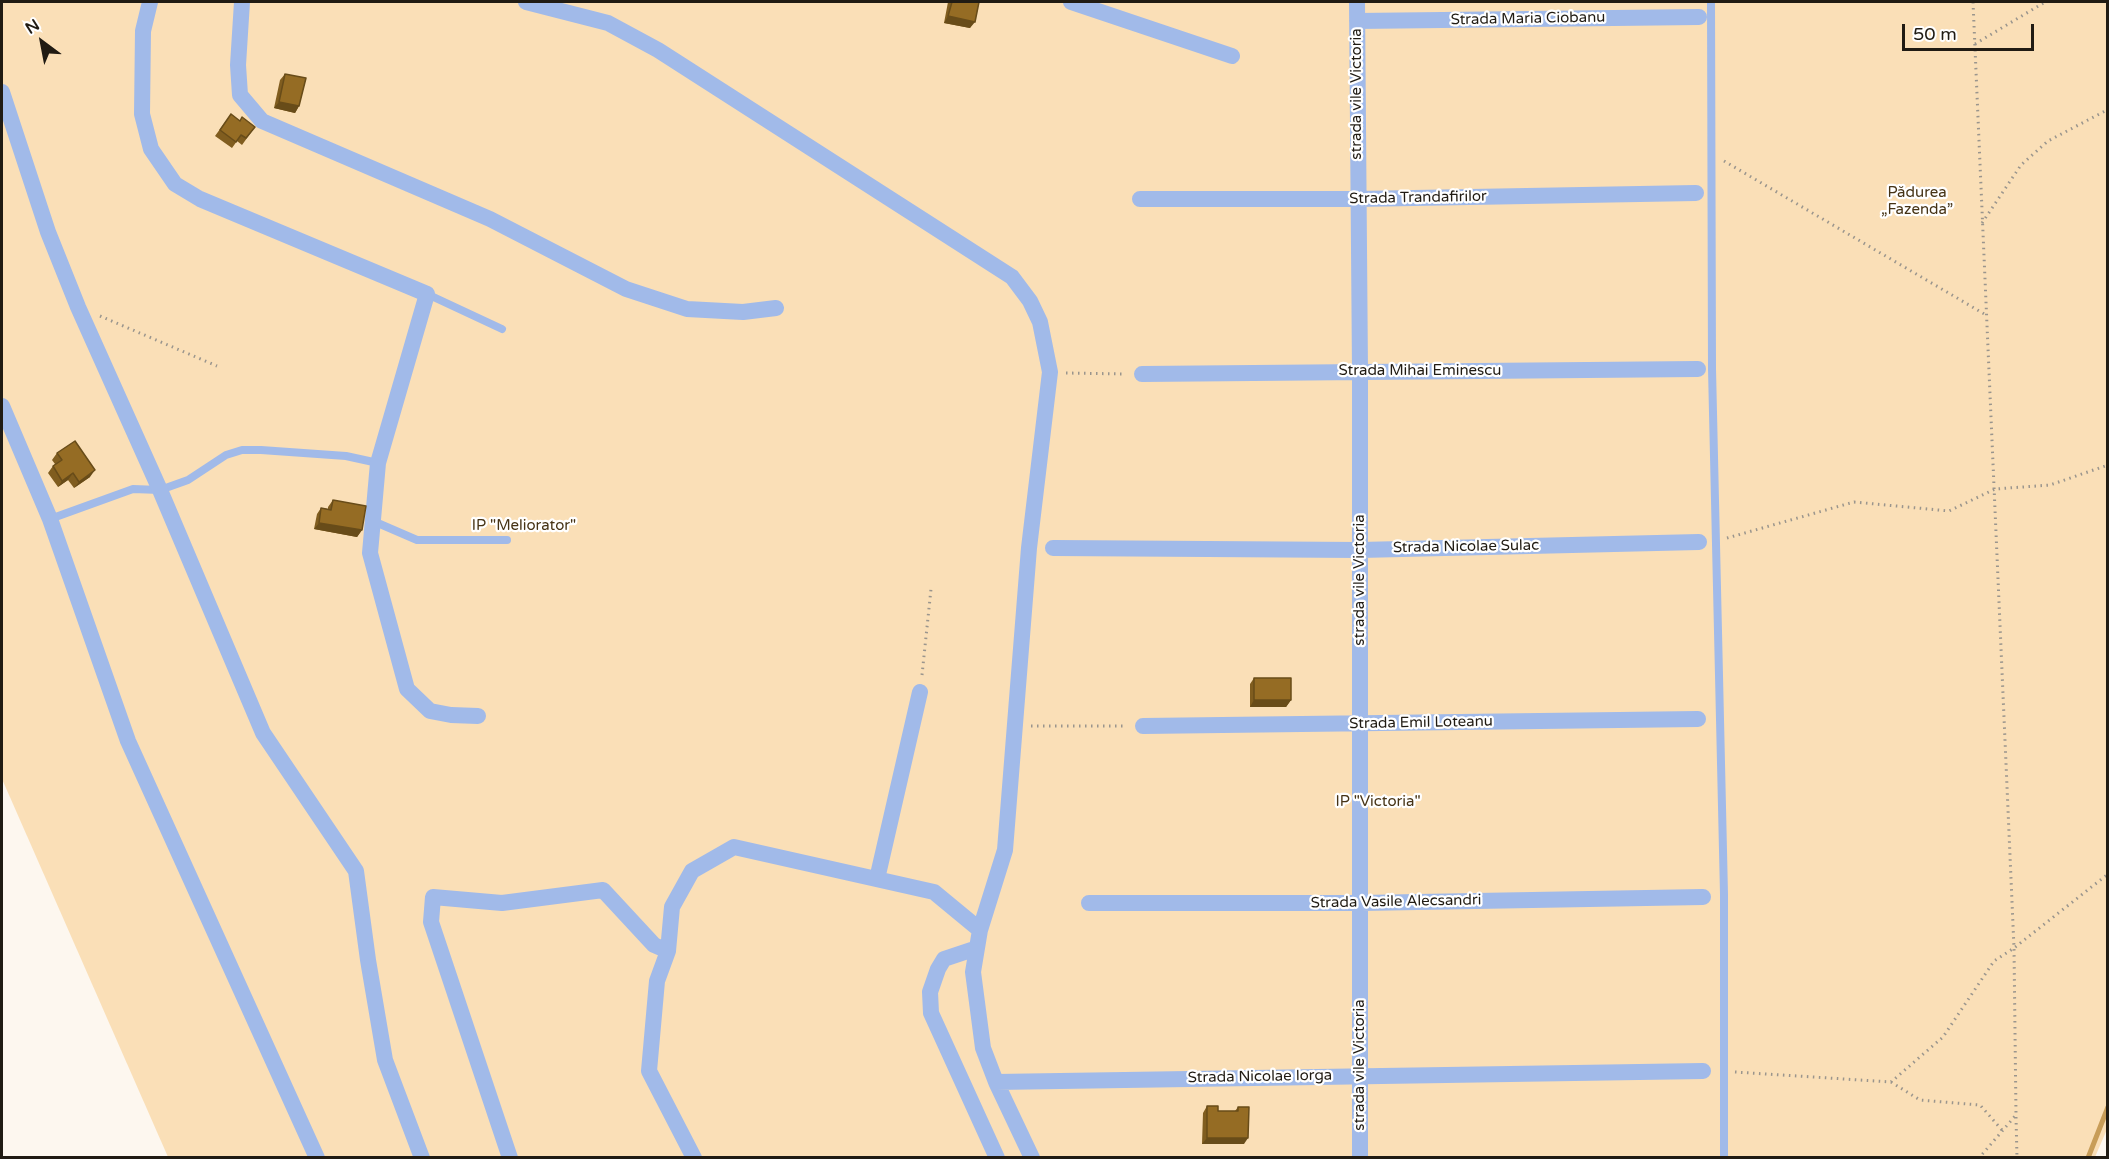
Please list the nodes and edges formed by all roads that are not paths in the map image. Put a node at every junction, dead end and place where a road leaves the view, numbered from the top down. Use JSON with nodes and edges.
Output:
{"nodes":[{"id":1,"x":150,"y":2,"type":"edge"},
{"id":2,"x":242,"y":2,"type":"edge"},
{"id":3,"x":526,"y":2,"type":"edge"},
{"id":4,"x":1071,"y":2,"type":"edge"},
{"id":5,"x":1357,"y":2,"type":"edge"},
{"id":6,"x":1711,"y":2,"type":"edge"},
{"id":7,"x":1699,"y":17,"type":"dead end"},
{"id":8,"x":1357,"y":21,"type":"junction"},
{"id":9,"x":1232,"y":56,"type":"dead end"},
{"id":10,"x":2,"y":92,"type":"edge"},
{"id":11,"x":1696,"y":194,"type":"dead end"},
{"id":12,"x":1140,"y":199,"type":"dead end"},
{"id":13,"x":1357,"y":199,"type":"junction"},
{"id":14,"x":427,"y":294,"type":"junction"},
{"id":15,"x":776,"y":308,"type":"dead end"},
{"id":16,"x":502,"y":329,"type":"dead end"},
{"id":17,"x":1698,"y":369,"type":"dead end"},
{"id":18,"x":1360,"y":371,"type":"junction"},
{"id":19,"x":1142,"y":374,"type":"road end"},
{"id":20,"x":2,"y":406,"type":"edge"},
{"id":21,"x":378,"y":463,"type":"junction"},
{"id":22,"x":159,"y":490,"type":"junction"},
{"id":23,"x":50,"y":519,"type":"junction"},
{"id":24,"x":373,"y":521,"type":"junction"},
{"id":25,"x":507,"y":540,"type":"dead end"},
{"id":26,"x":1699,"y":542,"type":"dead end"},
{"id":27,"x":1053,"y":548,"type":"dead end"},
{"id":28,"x":1360,"y":550,"type":"junction"},
{"id":29,"x":920,"y":692,"type":"road end"},
{"id":30,"x":478,"y":716,"type":"dead end"},
{"id":31,"x":1698,"y":719,"type":"dead end"},
{"id":32,"x":1359,"y":724,"type":"junction"},
{"id":33,"x":1143,"y":726,"type":"road end"},
{"id":34,"x":877,"y":879,"type":"junction"},
{"id":35,"x":1703,"y":897,"type":"dead end"},
{"id":36,"x":1089,"y":903,"type":"dead end"},
{"id":37,"x":1361,"y":903,"type":"junction"},
{"id":38,"x":980,"y":930,"type":"junction"},
{"id":39,"x":977,"y":948,"type":"junction"},
{"id":40,"x":668,"y":951,"type":"junction"},
{"id":41,"x":1703,"y":1071,"type":"dead end"},
{"id":42,"x":1359,"y":1076,"type":"junction"},
{"id":43,"x":996,"y":1082,"type":"junction"},
{"id":44,"x":316,"y":1158,"type":"edge"},
{"id":45,"x":422,"y":1158,"type":"edge"},
{"id":46,"x":510,"y":1158,"type":"edge"},
{"id":47,"x":694,"y":1158,"type":"edge"},
{"id":48,"x":998,"y":1158,"type":"edge"},
{"id":49,"x":1032,"y":1158,"type":"edge"},
{"id":50,"x":1360,"y":1158,"type":"edge"},
{"id":51,"x":1724,"y":1158,"type":"edge"}],
"edges":[{"from":1,"to":14,"type":"street"},
{"from":2,"to":15,"type":"street"},
{"from":3,"to":38,"type":"street"},
{"from":4,"to":9,"type":"street"},
{"from":5,"to":8,"type":"street","name":"strada vile Victoria"},
{"from":6,"to":51,"type":"lane"},
{"from":7,"to":8,"type":"street","name":"Strada Maria Ciobanu"},
{"from":8,"to":13,"type":"street","name":"strada vile Victoria"},
{"from":10,"to":22,"type":"street"},
{"from":11,"to":13,"type":"street","name":"Strada Trandafirilor"},
{"from":12,"to":13,"type":"street","name":"Strada Trandafirilor"},
{"from":13,"to":18,"type":"street","name":"strada vile Victoria"},
{"from":14,"to":16,"type":"lane"},
{"from":14,"to":21,"type":"street"},
{"from":17,"to":18,"type":"street","name":"Strada Mihai Eminescu"},
{"from":18,"to":19,"type":"street","name":"Strada Mihai Eminescu"},
{"from":18,"to":28,"type":"street","name":"strada vile Victoria"},
{"from":20,"to":23,"type":"street"},
{"from":21,"to":22,"type":"lane"},
{"from":21,"to":24,"type":"street"},
{"from":22,"to":23,"type":"lane"},
{"from":22,"to":45,"type":"street"},
{"from":23,"to":44,"type":"street"},
{"from":24,"to":25,"type":"lane"},
{"from":24,"to":30,"type":"street"},
{"from":26,"to":28,"type":"street","name":"Strada Nicolae Sulac"},
{"from":27,"to":28,"type":"street","name":"Strada Nicolae Sulac"},
{"from":28,"to":32,"type":"street","name":"strada vile Victoria"},
{"from":29,"to":34,"type":"street"},
{"from":31,"to":32,"type":"street","name":"Strada Emil Loteanu"},
{"from":32,"to":33,"type":"street","name":"Strada Emil Loteanu"},
{"from":32,"to":37,"type":"street","name":"strada vile Victoria"},
{"from":34,"to":38,"type":"street"},
{"from":34,"to":40,"type":"street"},
{"from":35,"to":37,"type":"street","name":"Strada Vasile Alecsandri"},
{"from":36,"to":37,"type":"street","name":"Strada Vasile Alecsandri"},
{"from":37,"to":42,"type":"street","name":"strada vile Victoria"},
{"from":38,"to":39,"type":"street"},
{"from":39,"to":43,"type":"street"},
{"from":39,"to":48,"type":"street"},
{"from":40,"to":46,"type":"street"},
{"from":40,"to":47,"type":"street"},
{"from":41,"to":42,"type":"street","name":"Strada Nicolae Iorga"},
{"from":42,"to":43,"type":"street","name":"Strada Nicolae Iorga"},
{"from":42,"to":50,"type":"street","name":"strada vile Victoria"},
{"from":43,"to":49,"type":"street"}]}
